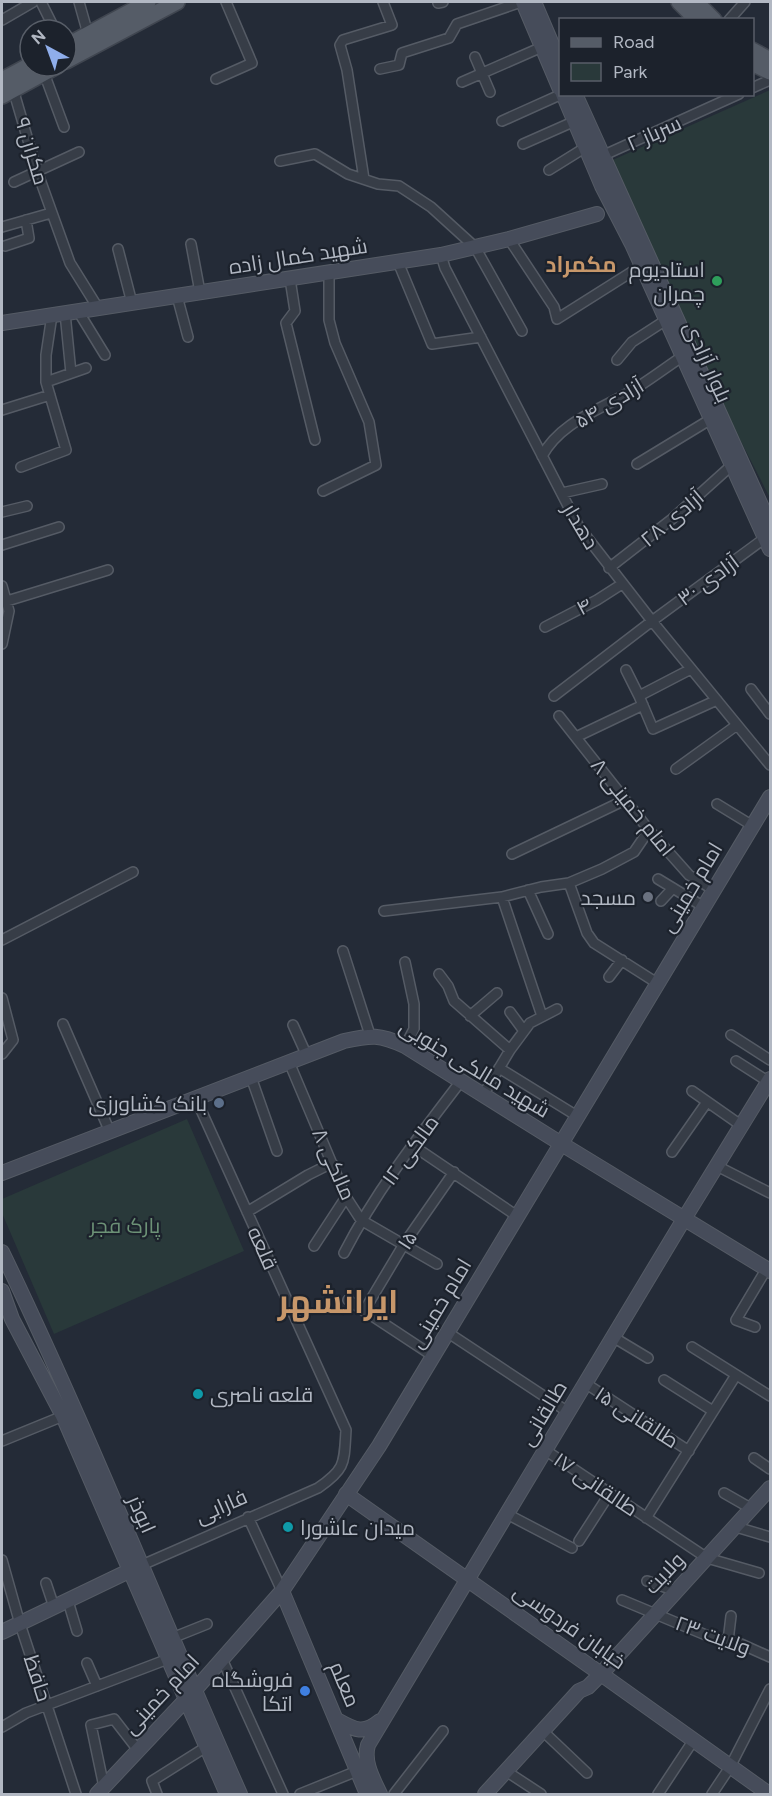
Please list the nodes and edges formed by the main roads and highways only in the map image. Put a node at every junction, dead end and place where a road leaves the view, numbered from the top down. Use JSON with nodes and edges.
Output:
{"nodes":[{"id":1,"x":148,"y":2,"type":"edge"},
{"id":2,"x":177,"y":2,"type":"edge"},
{"id":3,"x":522,"y":2,"type":"edge"},
{"id":4,"x":534,"y":2,"type":"edge"},
{"id":5,"x":679,"y":2,"type":"edge"},
{"id":6,"x":696,"y":2,"type":"edge"},
{"id":7,"x":695,"y":18,"type":"edge"},
{"id":8,"x":712,"y":18,"type":"edge"},
{"id":9,"x":78,"y":39,"type":"edge"},
{"id":10,"x":754,"y":51,"type":"edge"},
{"id":11,"x":78,"y":55,"type":"edge"},
{"id":12,"x":559,"y":58,"type":"edge"},
{"id":13,"x":771,"y":60,"type":"edge"},
{"id":14,"x":754,"y":64,"type":"edge"},
{"id":15,"x":771,"y":72,"type":"edge"},
{"id":16,"x":18,"y":76,"type":"edge"},
{"id":17,"x":30,"y":78,"type":"edge"},
{"id":18,"x":559,"y":85,"type":"edge"},
{"id":19,"x":5,"y":88,"type":"edge"},
{"id":20,"x":563,"y":96,"type":"edge"},
{"id":21,"x":576,"y":96,"type":"edge"},
{"id":22,"x":602,"y":186,"type":"junction"},
{"id":23,"x":597,"y":214,"type":"junction"},
{"id":24,"x":621,"y":224,"type":"junction"},
{"id":25,"x":2,"y":323,"type":"edge"},
{"id":26,"x":769,"y":531,"type":"edge"},
{"id":27,"x":771,"y":797,"type":"edge"},
{"id":28,"x":770,"y":1081,"type":"edge"},
{"id":29,"x":560,"y":1143,"type":"junction"},
{"id":30,"x":2,"y":1173,"type":"edge"},
{"id":31,"x":684,"y":1219,"type":"junction"},
{"id":32,"x":2,"y":1252,"type":"edge"},
{"id":33,"x":769,"y":1269,"type":"edge"},
{"id":34,"x":2,"y":1291,"type":"edge"},
{"id":35,"x":30,"y":1312,"type":"junction"},
{"id":36,"x":12,"y":1318,"type":"junction"},
{"id":37,"x":771,"y":1488,"type":"edge"},
{"id":38,"x":346,"y":1494,"type":"junction"},
{"id":39,"x":136,"y":1567,"type":"junction"},
{"id":40,"x":467,"y":1580,"type":"junction"},
{"id":41,"x":282,"y":1591,"type":"junction"},
{"id":42,"x":2,"y":1632,"type":"edge"},
{"id":43,"x":601,"y":1674,"type":"junction"},
{"id":44,"x":588,"y":1687,"type":"junction"},
{"id":45,"x":190,"y":1695,"type":"junction"},
{"id":46,"x":337,"y":1720,"type":"junction"},
{"id":47,"x":382,"y":1720,"type":"junction"},
{"id":48,"x":364,"y":1771,"type":"junction"},
{"id":49,"x":100,"y":1791,"type":"edge"},
{"id":50,"x":228,"y":1794,"type":"edge"},
{"id":51,"x":367,"y":1794,"type":"edge"},
{"id":52,"x":380,"y":1794,"type":"edge"},
{"id":53,"x":484,"y":1794,"type":"edge"},
{"id":54,"x":494,"y":1794,"type":"edge"},
{"id":55,"x":769,"y":1794,"type":"edge"}],
"edges":[{"from":1,"to":9,"type":"main road"},
{"from":2,"to":11,"type":"main road"},
{"from":3,"to":18,"type":"main road"},
{"from":4,"to":12,"type":"main road"},
{"from":5,"to":7,"type":"main road"},
{"from":6,"to":8,"type":"main road"},
{"from":10,"to":13,"type":"main road"},
{"from":14,"to":15,"type":"main road"},
{"from":16,"to":19,"type":"main road"},
{"from":17,"to":19,"type":"main road"},
{"from":20,"to":22,"type":"main road","name":"بلوار آزادی"},
{"from":21,"to":26,"type":"main road","name":"بلوار آزادی"},
{"from":22,"to":23,"type":"main road"},
{"from":22,"to":24,"type":"main road","name":"بلوار آزادی"},
{"from":23,"to":24,"type":"main road"},
{"from":23,"to":25,"type":"main road","name":"شهید کمال زاده"},
{"from":24,"to":26,"type":"main road","name":"بلوار آزادی"},
{"from":27,"to":29,"type":"main road","name":"امام خمینی"},
{"from":28,"to":31,"type":"main road","name":"طالقانی"},
{"from":29,"to":30,"type":"main road","name":"شهید مالکی جنوبی"},
{"from":29,"to":31,"type":"main road","name":"شهید مالکی جنوبی"},
{"from":29,"to":38,"type":"main road","name":"امام خمینی"},
{"from":31,"to":33,"type":"main road","name":"شهید مالکی جنوبی"},
{"from":31,"to":40,"type":"main road","name":"طالقانی"},
{"from":32,"to":35,"type":"main road","name":"ابوذر"},
{"from":34,"to":36,"type":"main road","name":"ابوذر"},
{"from":35,"to":36,"type":"main road"},
{"from":35,"to":39,"type":"main road","name":"ابوذر"},
{"from":36,"to":39,"type":"main road","name":"ابوذر"},
{"from":37,"to":43,"type":"main road","name":"ولایت"},
{"from":38,"to":40,"type":"main road","name":"خیابان فردوسی"},
{"from":38,"to":41,"type":"main road","name":"امام خمینی"},
{"from":39,"to":42,"type":"main road","name":"فارابی"},
{"from":39,"to":45,"type":"main road","name":"ابوذر"},
{"from":39,"to":45,"type":"main road","name":"ابوذر"},
{"from":40,"to":43,"type":"main road","name":"خیابان فردوسی"},
{"from":40,"to":47,"type":"main road","name":"طالقانی"},
{"from":41,"to":45,"type":"main road","name":"امام خمینی"},
{"from":41,"to":46,"type":"main road","name":"معلم"},
{"from":43,"to":44,"type":"main road","name":"ولایت"},
{"from":43,"to":55,"type":"main road","name":"خیابان فردوسی"},
{"from":44,"to":53,"type":"main road","name":"ولایت"},
{"from":44,"to":54,"type":"main road","name":"ولایت"},
{"from":45,"to":49,"type":"main road","name":"امام خمینی"},
{"from":45,"to":50,"type":"main road","name":"ابوذر"},
{"from":45,"to":50,"type":"main road","name":"ابوذر"},
{"from":46,"to":47,"type":"main road"},
{"from":46,"to":48,"type":"main road","name":"معلم"},
{"from":47,"to":48,"type":"main road","name":"طالقانی"},
{"from":48,"to":51,"type":"main road","name":"معلم"},
{"from":48,"to":52,"type":"main road","name":"معلم"}]}
